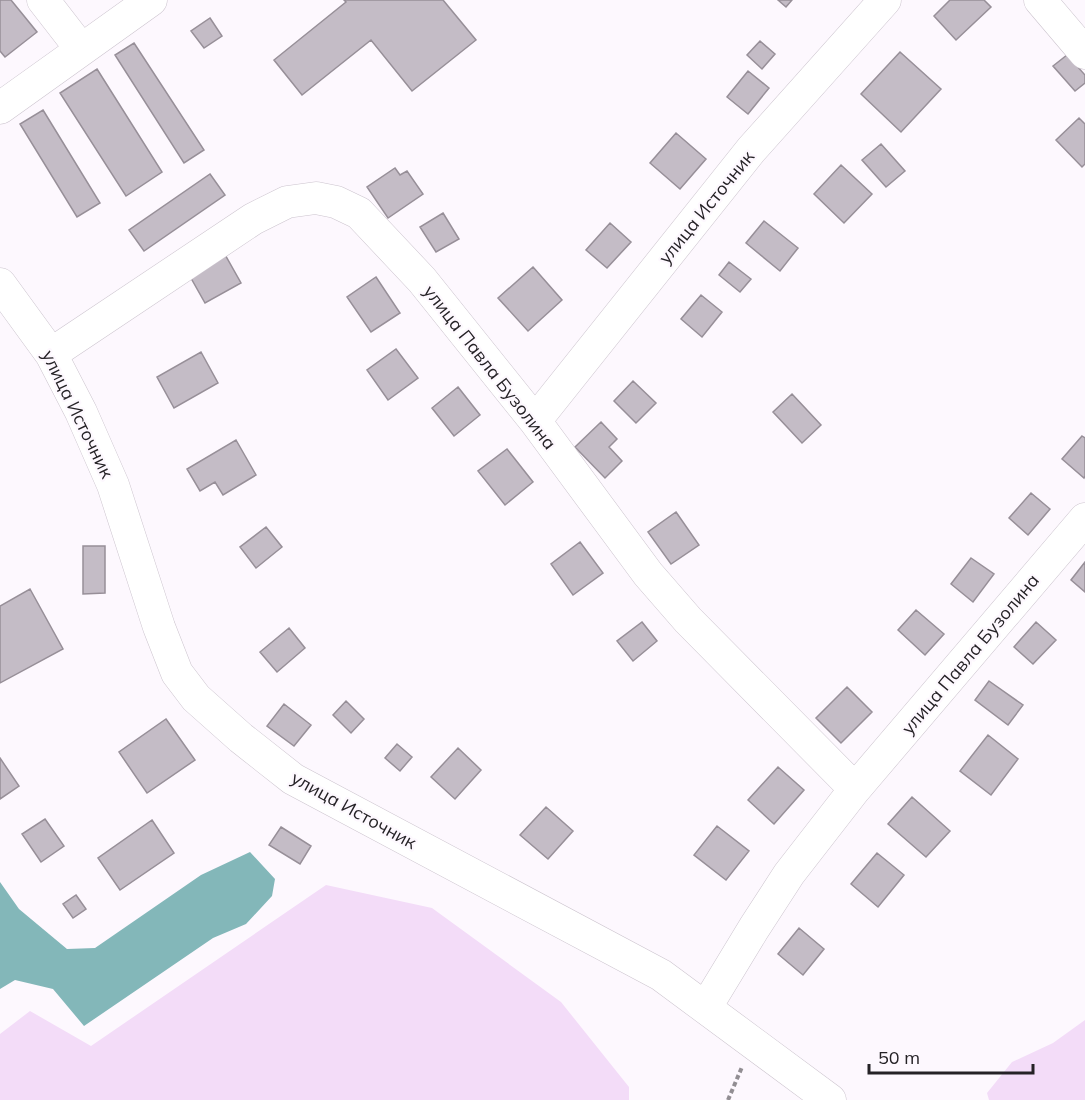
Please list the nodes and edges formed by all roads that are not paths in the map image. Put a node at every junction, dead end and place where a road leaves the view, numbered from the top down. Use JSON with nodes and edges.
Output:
{"nodes":[{"id":1,"x":43,"y":0,"type":"edge"},
{"id":2,"x":152,"y":0,"type":"edge"},
{"id":3,"x":885,"y":0,"type":"edge"},
{"id":4,"x":1040,"y":0,"type":"edge"},
{"id":5,"x":81,"y":49,"type":"junction"},
{"id":6,"x":1085,"y":53,"type":"edge"},
{"id":7,"x":0,"y":108,"type":"edge"},
{"id":8,"x":0,"y":284,"type":"edge"},
{"id":9,"x":51,"y":354,"type":"junction"},
{"id":10,"x":535,"y":421,"type":"junction"},
{"id":11,"x":1085,"y":519,"type":"edge"},
{"id":12,"x":855,"y":789,"type":"junction"},
{"id":13,"x":706,"y":1007,"type":"junction"},
{"id":14,"x":830,"y":1100,"type":"edge"}],
"edges":[{"from":1,"to":5,"type":"street"},
{"from":2,"to":5,"type":"street"},
{"from":3,"to":10,"type":"street","name":"улица Источник"},
{"from":4,"to":6,"type":"street"},
{"from":5,"to":7,"type":"street"},
{"from":8,"to":9,"type":"street","name":"улица Источник"},
{"from":9,"to":10,"type":"street","name":"улица Павла Бузолина"},
{"from":9,"to":13,"type":"street","name":"улица Источник"},
{"from":10,"to":12,"type":"street","name":"улица Павла Бузолина"},
{"from":11,"to":12,"type":"street","name":"улица Павла Бузолина"},
{"from":12,"to":13,"type":"street","name":"улица Павла Бузолина"},
{"from":13,"to":14,"type":"street","name":"улица Источник"}]}
